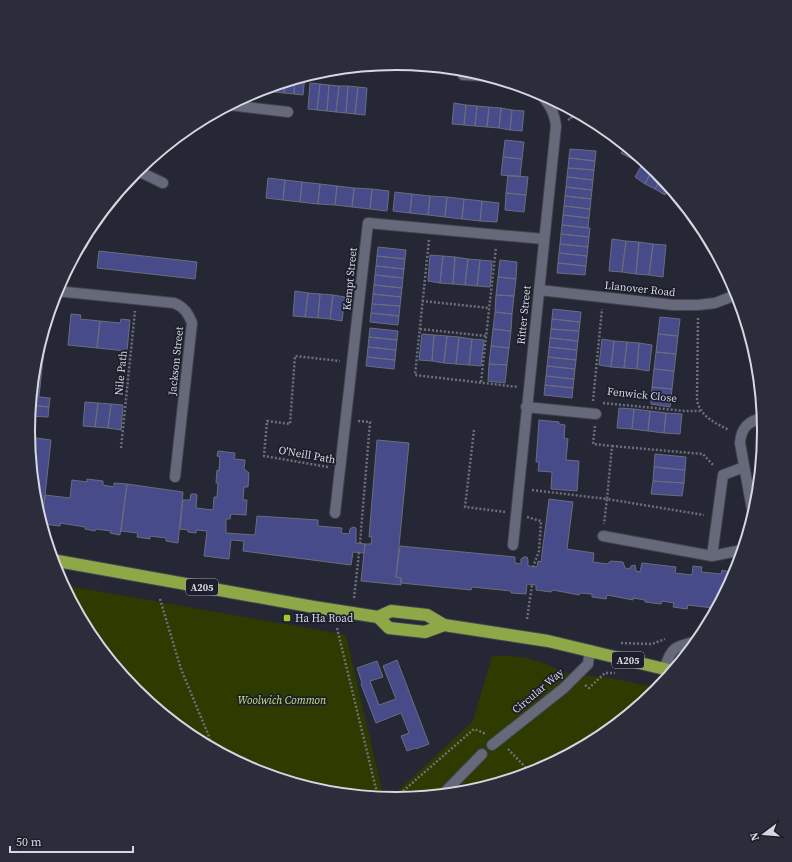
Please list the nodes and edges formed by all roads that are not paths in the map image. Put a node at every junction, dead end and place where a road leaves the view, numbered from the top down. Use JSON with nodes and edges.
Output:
{"nodes":[{"id":1,"x":548,"y":103,"type":"edge"},
{"id":2,"x":238,"y":106,"type":"edge"},
{"id":3,"x":288,"y":112,"type":"dead end"},
{"id":4,"x":144,"y":174,"type":"edge"},
{"id":5,"x":163,"y":183,"type":"dead end"},
{"id":6,"x":544,"y":239,"type":"junction"},
{"id":7,"x":539,"y":290,"type":"junction"},
{"id":8,"x":63,"y":292,"type":"edge"},
{"id":9,"x":731,"y":296,"type":"edge"},
{"id":10,"x":526,"y":407,"type":"junction"},
{"id":11,"x":596,"y":414,"type":"road end"},
{"id":12,"x":757,"y":420,"type":"edge"},
{"id":13,"x":744,"y":467,"type":"junction"},
{"id":14,"x":175,"y":477,"type":"dead end"},
{"id":15,"x":750,"y":500,"type":"edge"},
{"id":16,"x":336,"y":513,"type":"dead end"},
{"id":17,"x":603,"y":536,"type":"road end"},
{"id":18,"x":513,"y":545,"type":"dead end"},
{"id":19,"x":737,"y":551,"type":"edge"},
{"id":20,"x":712,"y":556,"type":"junction"},
{"id":21,"x":59,"y":561,"type":"edge"},
{"id":22,"x":378,"y":618,"type":"junction"},
{"id":23,"x":444,"y":625,"type":"junction"},
{"id":24,"x":687,"y":644,"type":"edge"},
{"id":25,"x":590,"y":650,"type":"junction"},
{"id":26,"x":669,"y":667,"type":"edge"},
{"id":27,"x":667,"y":669,"type":"edge"},
{"id":28,"x":495,"y":742,"type":"road end"},
{"id":29,"x":482,"y":754,"type":"dead end"},
{"id":30,"x":449,"y":788,"type":"edge"}],
"edges":[{"from":1,"to":6,"type":"street","name":"Ritter Street"},
{"from":2,"to":3,"type":"street"},
{"from":4,"to":5,"type":"street"},
{"from":6,"to":7,"type":"street","name":"Ritter Street"},
{"from":6,"to":16,"type":"street","name":"Kempt Street"},
{"from":7,"to":9,"type":"street","name":"Llanover Road"},
{"from":7,"to":10,"type":"street","name":"Ritter Street"},
{"from":8,"to":14,"type":"street","name":"Jackson Street"},
{"from":10,"to":11,"type":"street"},
{"from":10,"to":18,"type":"street","name":"Ritter Street"},
{"from":12,"to":13,"type":"street"},
{"from":13,"to":15,"type":"street"},
{"from":13,"to":20,"type":"street"},
{"from":17,"to":20,"type":"street"},
{"from":19,"to":20,"type":"street"},
{"from":21,"to":22,"type":"highway","number":"A205"},
{"from":22,"to":23,"type":"highway","number":"A205"},
{"from":22,"to":23,"type":"highway","number":"A205"},
{"from":23,"to":25,"type":"highway","number":"A205"},
{"from":24,"to":26,"type":"street"},
{"from":25,"to":27,"type":"highway","number":"A205"},
{"from":25,"to":28,"type":"street","name":"Circular Way"},
{"from":29,"to":30,"type":"street"}]}
